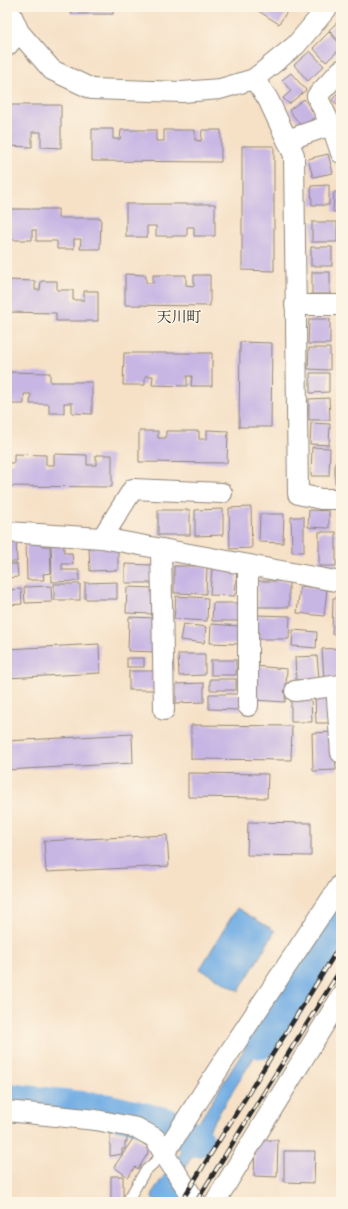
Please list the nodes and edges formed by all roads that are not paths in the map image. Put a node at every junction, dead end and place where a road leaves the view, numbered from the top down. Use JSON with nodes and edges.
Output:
{"nodes":[{"id":1,"x":8,"y":7,"type":"edge"},
{"id":2,"x":328,"y":7,"type":"edge"},
{"id":3,"x":13,"y":39,"type":"edge"},
{"id":4,"x":341,"y":70,"type":"edge"},
{"id":5,"x":254,"y":79,"type":"junction"},
{"id":6,"x":331,"y":125,"type":"junction"},
{"id":7,"x":287,"y":140,"type":"junction"},
{"id":8,"x":341,"y":154,"type":"edge"},
{"id":9,"x":341,"y":304,"type":"edge"},
{"id":10,"x":295,"y":305,"type":"junction"},
{"id":11,"x":222,"y":493,"type":"dead end"},
{"id":12,"x":341,"y":499,"type":"edge"},
{"id":13,"x":7,"y":532,"type":"edge"},
{"id":14,"x":102,"y":538,"type":"junction"},
{"id":15,"x":161,"y":549,"type":"junction"},
{"id":16,"x":248,"y":565,"type":"junction"},
{"id":17,"x":341,"y":582,"type":"edge"},
{"id":18,"x":338,"y":686,"type":"edge"},
{"id":19,"x":295,"y":691,"type":"dead end"},
{"id":20,"x":248,"y":706,"type":"dead end"},
{"id":21,"x":164,"y":710,"type":"dead end"},
{"id":22,"x":341,"y":754,"type":"edge"},
{"id":23,"x":341,"y":884,"type":"edge"},
{"id":24,"x":341,"y":997,"type":"edge"},
{"id":25,"x":7,"y":1111,"type":"edge"},
{"id":26,"x":172,"y":1166,"type":"junction"},
{"id":27,"x":127,"y":1202,"type":"edge"},
{"id":28,"x":196,"y":1202,"type":"edge"},
{"id":29,"x":215,"y":1202,"type":"edge"}],
"edges":[{"from":1,"to":3,"type":"street"},
{"from":2,"to":5,"type":"street"},
{"from":3,"to":5,"type":"street"},
{"from":4,"to":6,"type":"street"},
{"from":5,"to":7,"type":"street"},
{"from":6,"to":7,"type":"street"},
{"from":6,"to":8,"type":"street"},
{"from":7,"to":10,"type":"street"},
{"from":9,"to":10,"type":"street"},
{"from":10,"to":12,"type":"street"},
{"from":11,"to":14,"type":"street"},
{"from":13,"to":14,"type":"street"},
{"from":14,"to":15,"type":"street"},
{"from":15,"to":16,"type":"street"},
{"from":15,"to":21,"type":"street"},
{"from":16,"to":17,"type":"street"},
{"from":16,"to":20,"type":"street"},
{"from":18,"to":19,"type":"street"},
{"from":18,"to":22,"type":"street"},
{"from":23,"to":26,"type":"street"},
{"from":24,"to":29,"type":"street"},
{"from":25,"to":26,"type":"street"},
{"from":26,"to":27,"type":"lane"},
{"from":26,"to":28,"type":"street"}]}
